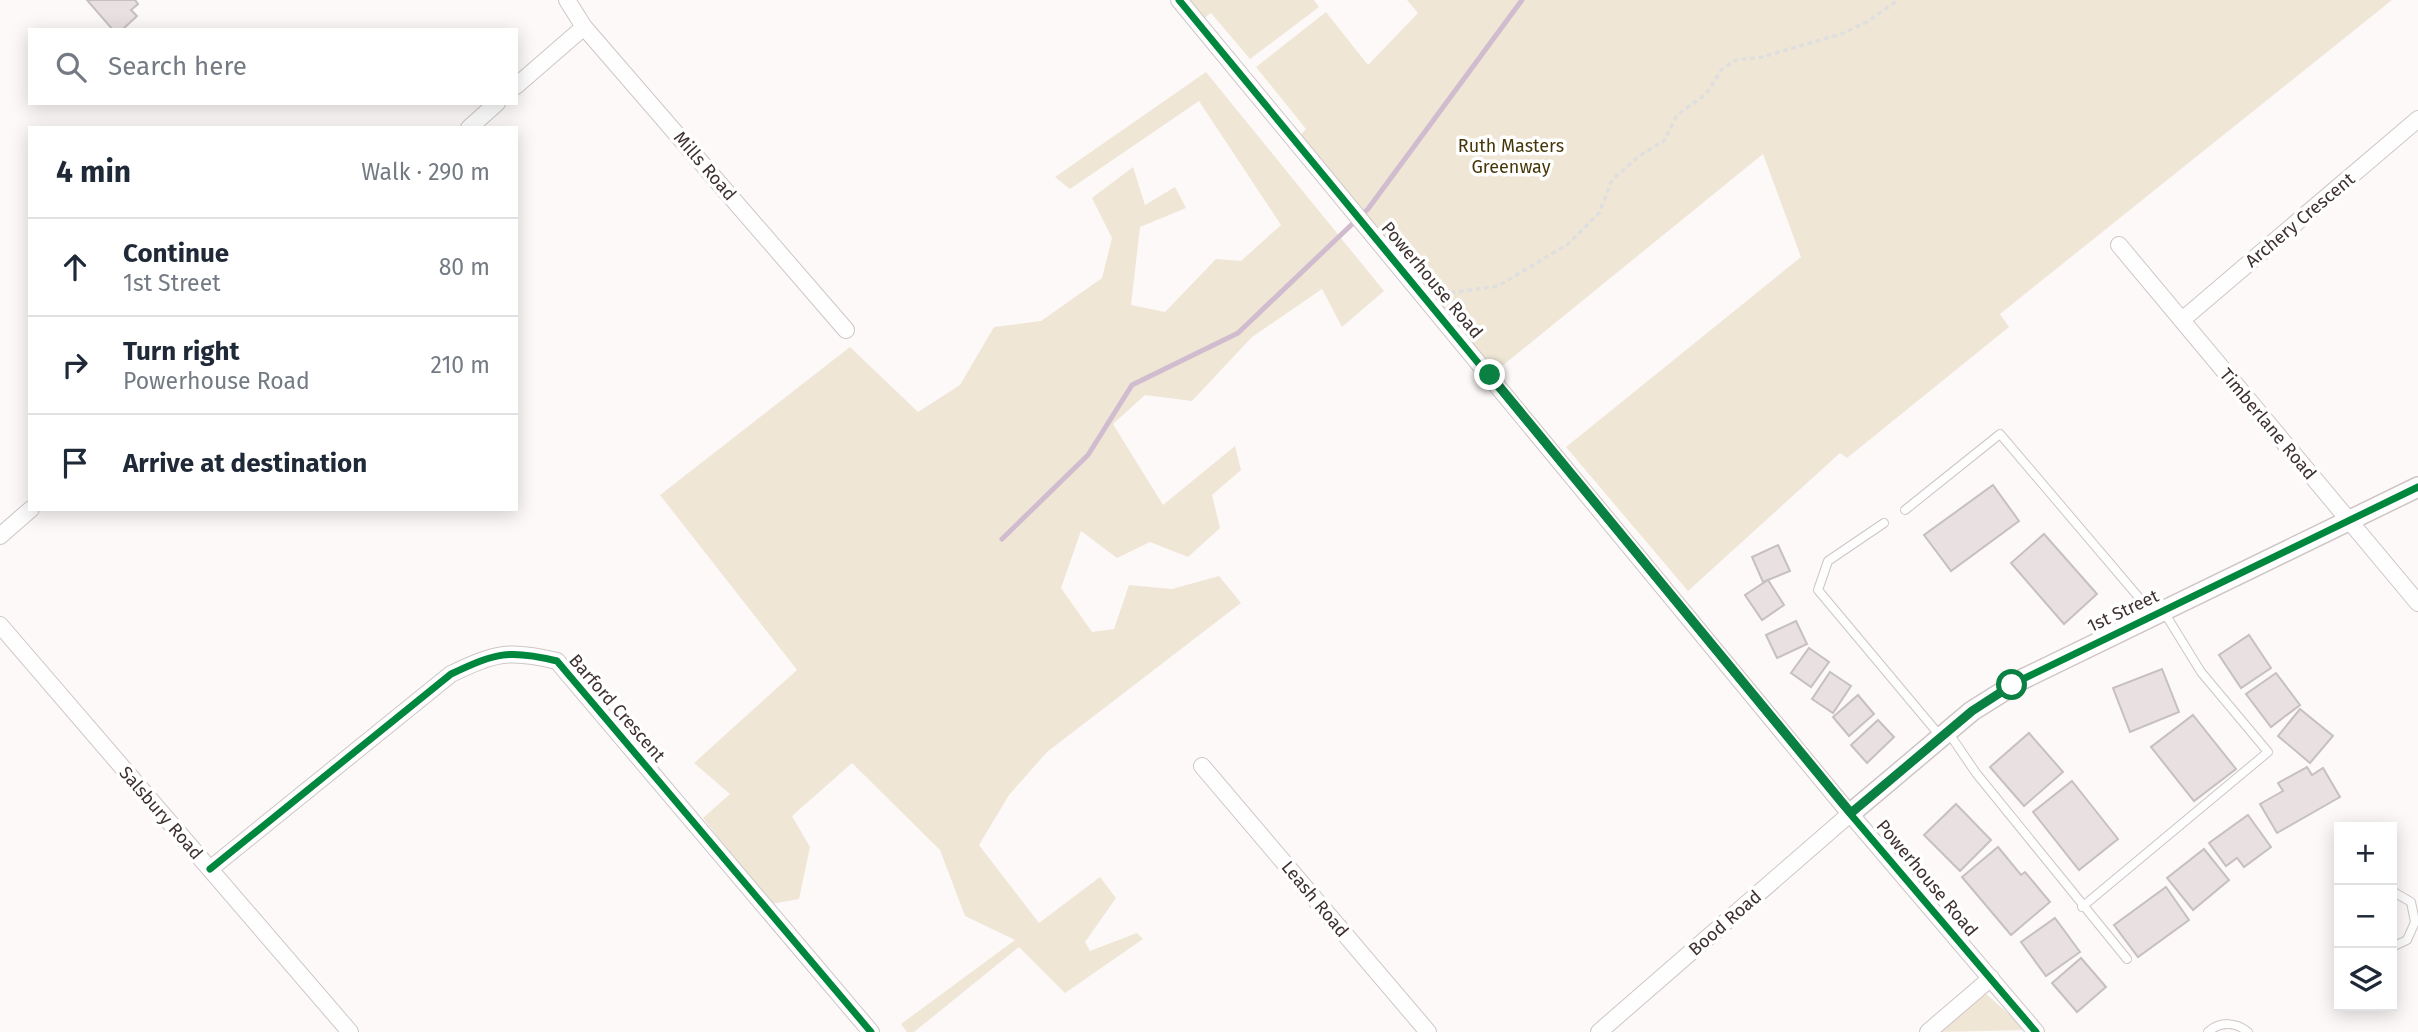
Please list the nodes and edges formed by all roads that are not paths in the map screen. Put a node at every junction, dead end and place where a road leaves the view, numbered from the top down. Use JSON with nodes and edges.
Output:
{"nodes":[{"id":1,"x":567,"y":0,"type":"edge"},
{"id":2,"x":1179,"y":0,"type":"edge"},
{"id":3,"x":584,"y":27,"type":"junction"},
{"id":4,"x":518,"y":84,"type":"edge"},
{"id":5,"x":495,"y":105,"type":"edge"},
{"id":6,"x":2418,"y":119,"type":"edge"},
{"id":7,"x":472,"y":126,"type":"edge"},
{"id":8,"x":2119,"y":245,"type":"dead end"},
{"id":9,"x":2182,"y":320,"type":"junction"},
{"id":10,"x":846,"y":330,"type":"dead end"},
{"id":11,"x":2418,"y":487,"type":"edge"},
{"id":12,"x":1905,"y":510,"type":"dead end"},
{"id":13,"x":29,"y":511,"type":"edge"},
{"id":14,"x":2348,"y":521,"type":"junction"},
{"id":15,"x":1884,"y":523,"type":"dead end"},
{"id":16,"x":0,"y":536,"type":"edge"},
{"id":17,"x":2418,"y":603,"type":"edge"},
{"id":18,"x":2158,"y":612,"type":"junction"},
{"id":19,"x":0,"y":625,"type":"edge"},
{"id":20,"x":1944,"y":734,"type":"junction"},
{"id":21,"x":1202,"y":766,"type":"dead end"},
{"id":22,"x":1851,"y":813,"type":"junction"},
{"id":23,"x":210,"y":869,"type":"junction"},
{"id":24,"x":2397,"y":893,"type":"edge"},
{"id":25,"x":2082,"y":907,"type":"junction"},
{"id":26,"x":2417,"y":922,"type":"edge"},
{"id":27,"x":2397,"y":945,"type":"edge"},
{"id":28,"x":2127,"y":959,"type":"dead end"},
{"id":29,"x":1991,"y":978,"type":"junction"},
{"id":30,"x":350,"y":1032,"type":"edge"},
{"id":31,"x":872,"y":1032,"type":"edge"},
{"id":32,"x":1428,"y":1032,"type":"edge"},
{"id":33,"x":1599,"y":1032,"type":"edge"},
{"id":34,"x":1928,"y":1032,"type":"edge"},
{"id":35,"x":2036,"y":1032,"type":"edge"},
{"id":36,"x":2208,"y":1032,"type":"edge"},
{"id":37,"x":2248,"y":1032,"type":"edge"}],
"edges":[{"from":1,"to":3,"type":"street","name":"Mills Road"},
{"from":2,"to":22,"type":"street","name":"Powerhouse Road"},
{"from":3,"to":4,"type":"street"},
{"from":3,"to":10,"type":"street","name":"Mills Road"},
{"from":5,"to":7,"type":"street"},
{"from":6,"to":9,"type":"street","name":"Archery Crescent"},
{"from":8,"to":9,"type":"street","name":"Timberlane Road"},
{"from":9,"to":14,"type":"street","name":"Timberlane Road"},
{"from":11,"to":14,"type":"street","name":"1st Street"},
{"from":12,"to":18,"type":"lane"},
{"from":13,"to":16,"type":"street"},
{"from":14,"to":17,"type":"street","name":"Timberlane Road"},
{"from":14,"to":18,"type":"street","name":"1st Street"},
{"from":15,"to":20,"type":"lane"},
{"from":18,"to":20,"type":"street","name":"1st Street"},
{"from":18,"to":25,"type":"lane"},
{"from":19,"to":23,"type":"street","name":"Salsbury Road"},
{"from":20,"to":22,"type":"street","name":"1st Street"},
{"from":20,"to":25,"type":"lane"},
{"from":21,"to":32,"type":"street","name":"Leash Road"},
{"from":22,"to":29,"type":"street","name":"Powerhouse Road"},
{"from":22,"to":33,"type":"street","name":"Bood Road"},
{"from":23,"to":30,"type":"street","name":"Salsbury Road"},
{"from":23,"to":31,"type":"street","name":"Barford Crescent"},
{"from":24,"to":26,"type":"lane"},
{"from":25,"to":28,"type":"lane"},
{"from":26,"to":27,"type":"lane"},
{"from":29,"to":34,"type":"street"},
{"from":29,"to":35,"type":"street","name":"Powerhouse Road"},
{"from":36,"to":37,"type":"lane"}]}
